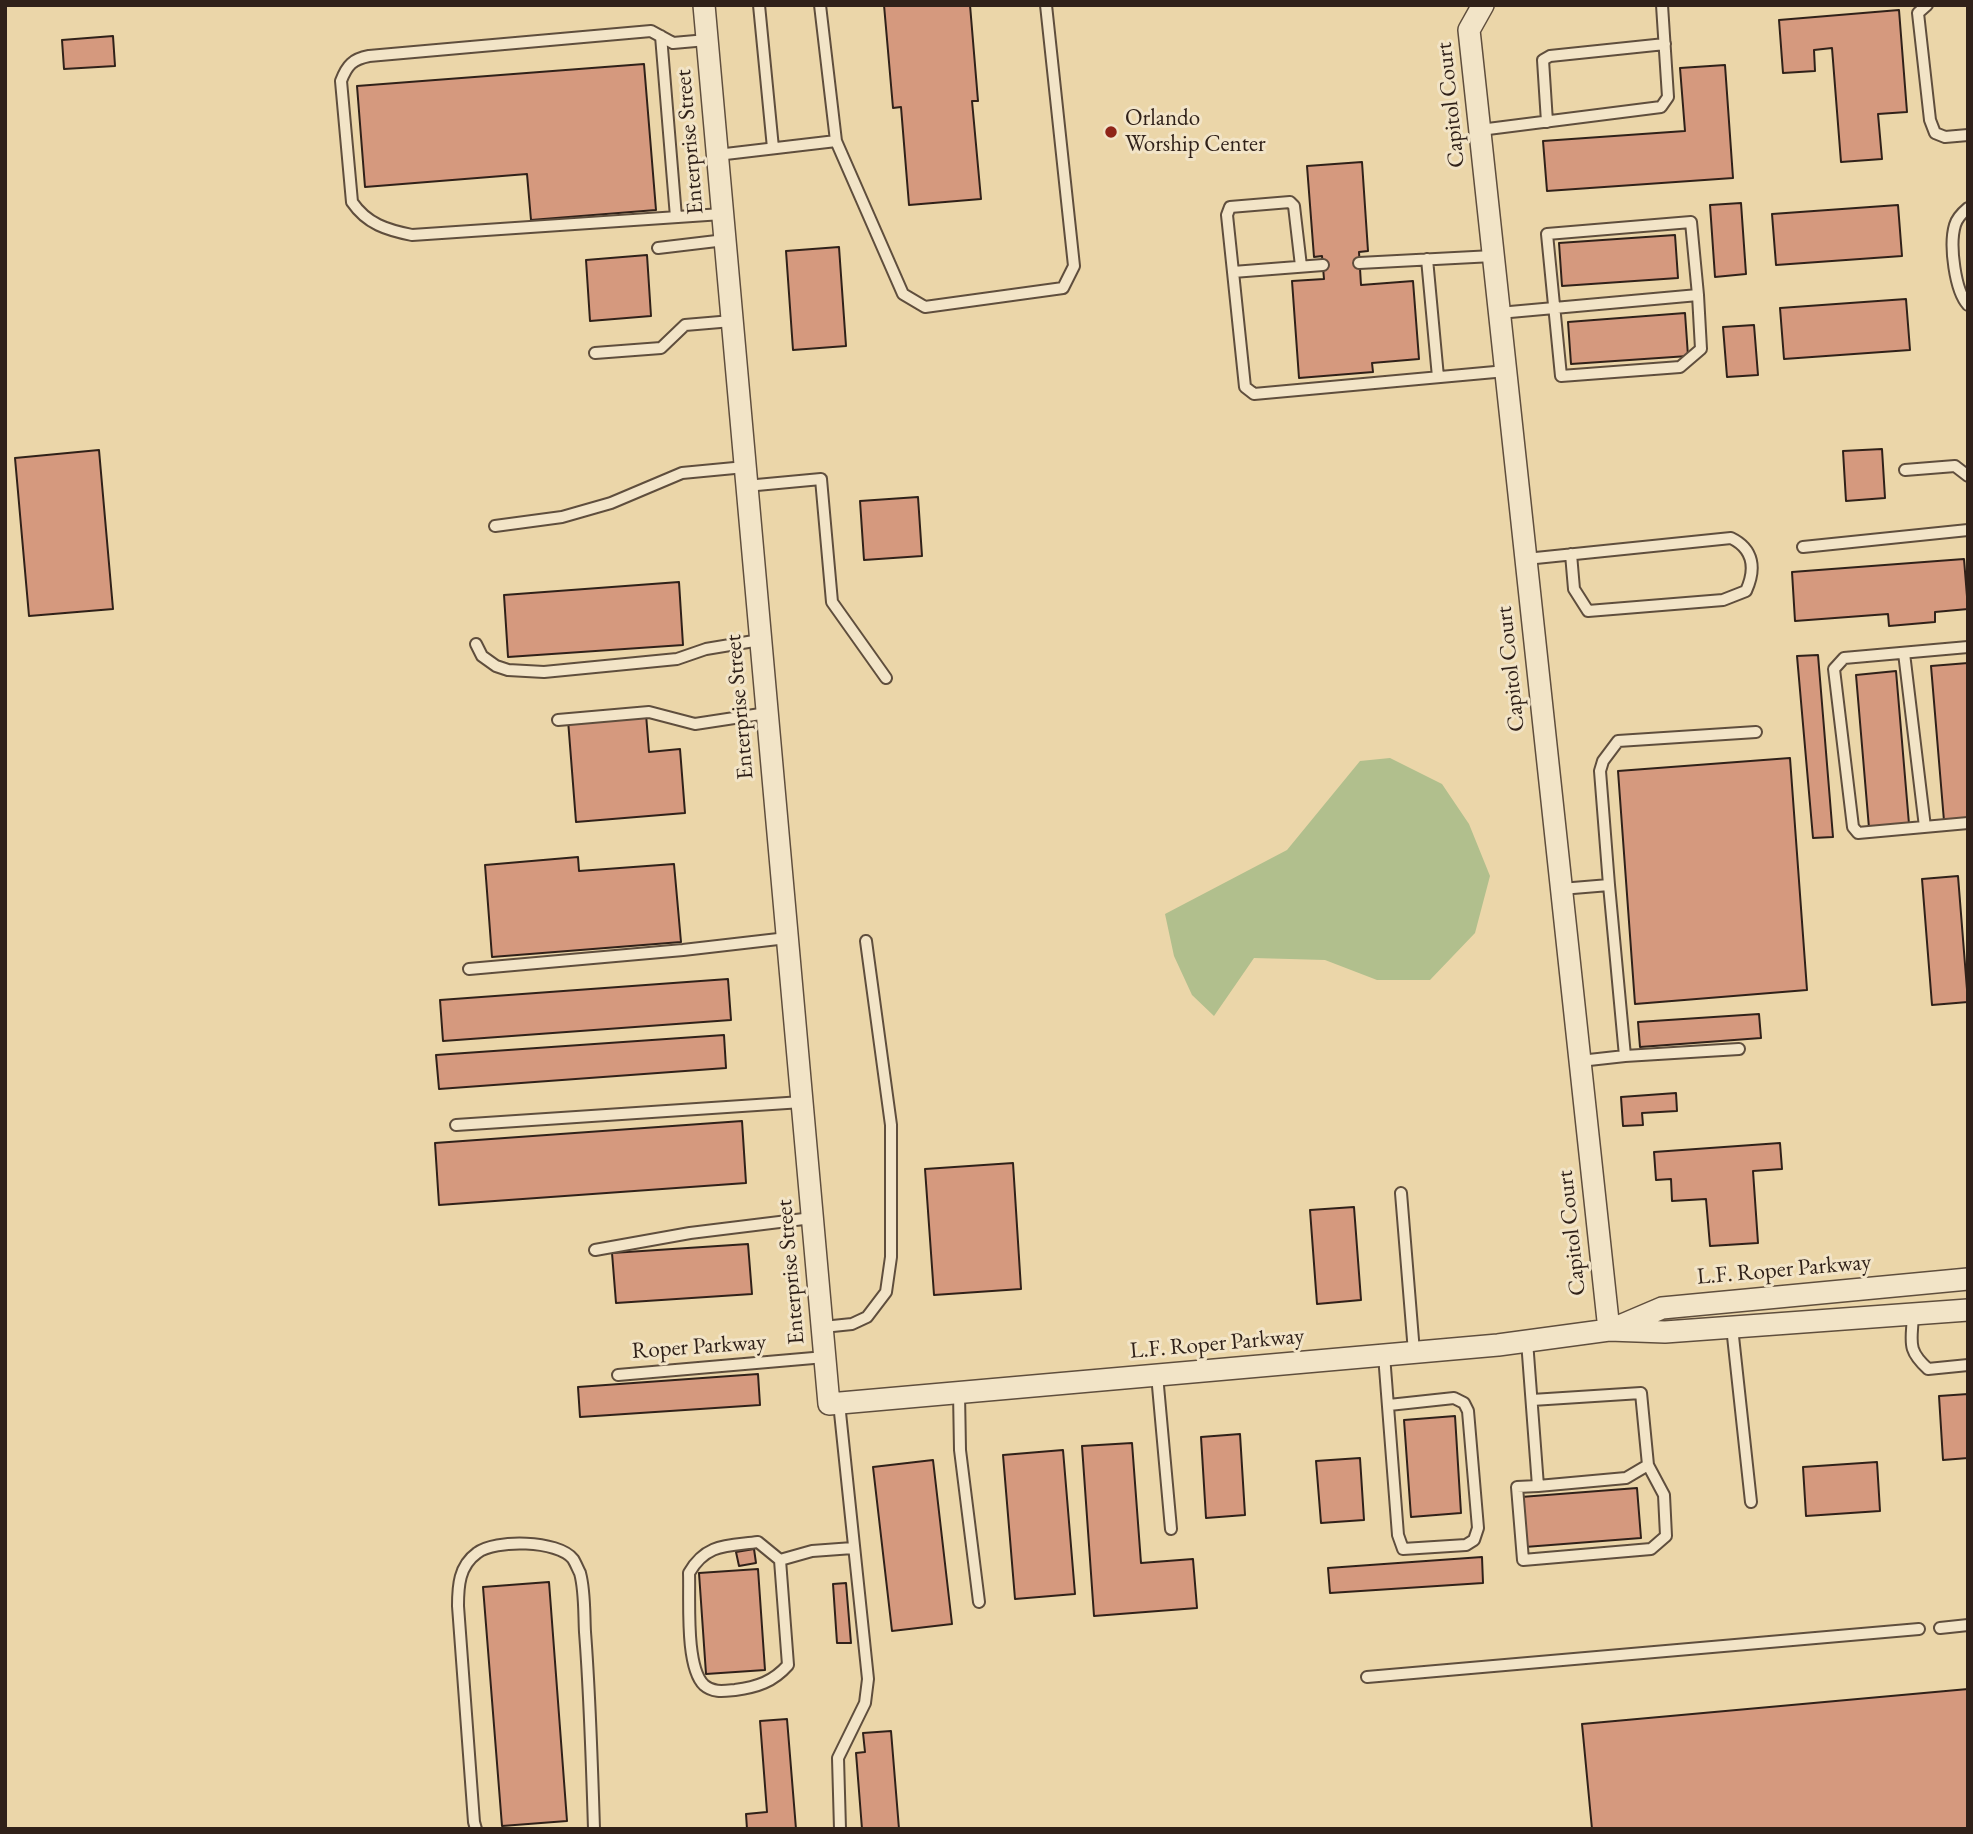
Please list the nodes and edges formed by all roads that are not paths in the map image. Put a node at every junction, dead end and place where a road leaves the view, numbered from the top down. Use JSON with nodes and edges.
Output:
{"nodes":[{"id":1,"x":704,"y":5,"type":"edge"},
{"id":2,"x":759,"y":5,"type":"edge"},
{"id":3,"x":820,"y":5,"type":"edge"},
{"id":4,"x":1046,"y":5,"type":"edge"},
{"id":5,"x":1483,"y":5,"type":"edge"},
{"id":6,"x":1662,"y":5,"type":"edge"},
{"id":7,"x":1925,"y":5,"type":"edge"},
{"id":8,"x":661,"y":36,"type":"junction"},
{"id":9,"x":708,"y":40,"type":"junction"},
{"id":10,"x":1665,"y":44,"type":"junction"},
{"id":11,"x":1547,"y":122,"type":"junction"},
{"id":12,"x":1480,"y":130,"type":"junction"},
{"id":13,"x":1968,"y":135,"type":"edge"},
{"id":14,"x":836,"y":141,"type":"junction"},
{"id":15,"x":773,"y":148,"type":"junction"},
{"id":16,"x":717,"y":155,"type":"junction"},
{"id":17,"x":1968,"y":208,"type":"edge"},
{"id":18,"x":722,"y":214,"type":"junction"},
{"id":19,"x":676,"y":217,"type":"junction"},
{"id":20,"x":725,"y":240,"type":"junction"},
{"id":21,"x":658,"y":248,"type":"dead end"},
{"id":22,"x":1493,"y":256,"type":"junction"},
{"id":23,"x":1427,"y":259,"type":"junction"},
{"id":24,"x":1359,"y":262,"type":"dead end"},
{"id":25,"x":1322,"y":265,"type":"dead end"},
{"id":26,"x":1301,"y":266,"type":"junction"},
{"id":27,"x":1233,"y":272,"type":"junction"},
{"id":28,"x":1698,"y":295,"type":"junction"},
{"id":29,"x":1968,"y":305,"type":"edge"},
{"id":30,"x":1553,"y":308,"type":"junction"},
{"id":31,"x":1499,"y":313,"type":"junction"},
{"id":32,"x":732,"y":321,"type":"junction"},
{"id":33,"x":595,"y":353,"type":"dead end"},
{"id":34,"x":1506,"y":371,"type":"junction"},
{"id":35,"x":1438,"y":377,"type":"junction"},
{"id":36,"x":1905,"y":470,"type":"dead end"},
{"id":37,"x":1968,"y":476,"type":"edge"},
{"id":38,"x":746,"y":477,"type":"junction"},
{"id":39,"x":495,"y":526,"type":"dead end"},
{"id":40,"x":1968,"y":530,"type":"edge"},
{"id":41,"x":1802,"y":547,"type":"dead end"},
{"id":42,"x":1571,"y":554,"type":"junction"},
{"id":43,"x":1526,"y":559,"type":"junction"},
{"id":44,"x":760,"y":640,"type":"junction"},
{"id":45,"x":476,"y":644,"type":"dead end"},
{"id":46,"x":1968,"y":648,"type":"edge"},
{"id":47,"x":1904,"y":653,"type":"junction"},
{"id":48,"x":886,"y":678,"type":"dead end"},
{"id":49,"x":767,"y":713,"type":"junction"},
{"id":50,"x":558,"y":720,"type":"dead end"},
{"id":51,"x":1756,"y":732,"type":"dead end"},
{"id":52,"x":1968,"y":823,"type":"edge"},
{"id":53,"x":1925,"y":827,"type":"junction"},
{"id":54,"x":1609,"y":885,"type":"junction"},
{"id":55,"x":1561,"y":889,"type":"junction"},
{"id":56,"x":787,"y":939,"type":"junction"},
{"id":57,"x":866,"y":941,"type":"dead end"},
{"id":58,"x":469,"y":969,"type":"dead end"},
{"id":59,"x":1739,"y":1049,"type":"dead end"},
{"id":60,"x":1625,"y":1056,"type":"junction"},
{"id":61,"x":1580,"y":1061,"type":"junction"},
{"id":62,"x":802,"y":1102,"type":"junction"},
{"id":63,"x":456,"y":1125,"type":"dead end"},
{"id":64,"x":1401,"y":1193,"type":"dead end"},
{"id":65,"x":813,"y":1218,"type":"junction"},
{"id":66,"x":595,"y":1250,"type":"dead end"},
{"id":67,"x":1968,"y":1279,"type":"edge"},
{"id":68,"x":1968,"y":1310,"type":"edge"},
{"id":69,"x":1913,"y":1314,"type":"junction"},
{"id":70,"x":822,"y":1327,"type":"junction"},
{"id":71,"x":1732,"y":1327,"type":"junction"},
{"id":72,"x":1609,"y":1331,"type":"junction"},
{"id":73,"x":1527,"y":1341,"type":"junction"},
{"id":74,"x":1414,"y":1352,"type":"junction"},
{"id":75,"x":1384,"y":1355,"type":"junction"},
{"id":76,"x":825,"y":1357,"type":"junction"},
{"id":77,"x":1968,"y":1366,"type":"edge"},
{"id":78,"x":618,"y":1375,"type":"dead end"},
{"id":79,"x":1157,"y":1375,"type":"junction"},
{"id":80,"x":959,"y":1393,"type":"junction"},
{"id":81,"x":1532,"y":1400,"type":"junction"},
{"id":82,"x":834,"y":1404,"type":"junction"},
{"id":83,"x":1389,"y":1405,"type":"junction"},
{"id":84,"x":1648,"y":1465,"type":"junction"},
{"id":85,"x":1538,"y":1486,"type":"junction"},
{"id":86,"x":1751,"y":1502,"type":"dead end"},
{"id":87,"x":1171,"y":1529,"type":"dead end"},
{"id":88,"x":853,"y":1548,"type":"junction"},
{"id":89,"x":780,"y":1560,"type":"junction"},
{"id":90,"x":979,"y":1602,"type":"dead end"},
{"id":91,"x":1968,"y":1625,"type":"edge"},
{"id":92,"x":1940,"y":1628,"type":"dead end"},
{"id":93,"x":1919,"y":1629,"type":"dead end"},
{"id":94,"x":1367,"y":1676,"type":"dead end"},
{"id":95,"x":476,"y":1829,"type":"edge"},
{"id":96,"x":594,"y":1829,"type":"edge"},
{"id":97,"x":840,"y":1829,"type":"edge"}],
"edges":[{"from":1,"to":9,"type":"street","name":"Enterprise Street"},
{"from":2,"to":15,"type":"lane"},
{"from":3,"to":14,"type":"lane"},
{"from":4,"to":14,"type":"lane"},
{"from":5,"to":12,"type":"street","name":"Capitol Court"},
{"from":6,"to":10,"type":"lane"},
{"from":7,"to":13,"type":"lane"},
{"from":8,"to":9,"type":"lane"},
{"from":8,"to":19,"type":"lane"},
{"from":8,"to":19,"type":"lane"},
{"from":9,"to":16,"type":"street","name":"Enterprise Street"},
{"from":10,"to":11,"type":"lane"},
{"from":10,"to":11,"type":"lane"},
{"from":11,"to":12,"type":"lane"},
{"from":12,"to":22,"type":"street","name":"Capitol Court"},
{"from":14,"to":15,"type":"lane"},
{"from":15,"to":16,"type":"lane"},
{"from":16,"to":18,"type":"street","name":"Enterprise Street"},
{"from":17,"to":29,"type":"lane"},
{"from":18,"to":19,"type":"lane"},
{"from":18,"to":20,"type":"street","name":"Enterprise Street"},
{"from":20,"to":21,"type":"lane"},
{"from":20,"to":32,"type":"street","name":"Enterprise Street"},
{"from":22,"to":23,"type":"lane"},
{"from":22,"to":31,"type":"street","name":"Capitol Court"},
{"from":23,"to":24,"type":"lane"},
{"from":23,"to":35,"type":"lane"},
{"from":25,"to":26,"type":"lane"},
{"from":26,"to":27,"type":"lane"},
{"from":26,"to":27,"type":"lane"},
{"from":27,"to":35,"type":"lane"},
{"from":28,"to":30,"type":"lane"},
{"from":28,"to":30,"type":"lane"},
{"from":28,"to":30,"type":"lane"},
{"from":30,"to":31,"type":"lane"},
{"from":31,"to":34,"type":"street","name":"Capitol Court"},
{"from":32,"to":33,"type":"lane"},
{"from":32,"to":38,"type":"street","name":"Enterprise Street"},
{"from":34,"to":35,"type":"lane"},
{"from":34,"to":43,"type":"street","name":"Capitol Court"},
{"from":36,"to":37,"type":"lane"},
{"from":38,"to":39,"type":"lane"},
{"from":38,"to":44,"type":"street","name":"Enterprise Street"},
{"from":38,"to":48,"type":"lane"},
{"from":40,"to":41,"type":"lane"},
{"from":42,"to":42,"type":"lane"},
{"from":42,"to":43,"type":"lane"},
{"from":43,"to":55,"type":"street","name":"Capitol Court"},
{"from":44,"to":45,"type":"lane"},
{"from":44,"to":49,"type":"street","name":"Enterprise Street"},
{"from":46,"to":47,"type":"lane"},
{"from":47,"to":53,"type":"lane"},
{"from":47,"to":53,"type":"lane"},
{"from":49,"to":50,"type":"lane"},
{"from":49,"to":56,"type":"street","name":"Enterprise Street"},
{"from":51,"to":54,"type":"lane"},
{"from":52,"to":53,"type":"lane"},
{"from":54,"to":55,"type":"lane"},
{"from":54,"to":60,"type":"lane"},
{"from":55,"to":61,"type":"street","name":"Capitol Court"},
{"from":56,"to":58,"type":"lane"},
{"from":56,"to":62,"type":"street","name":"Enterprise Street"},
{"from":57,"to":70,"type":"lane"},
{"from":59,"to":60,"type":"lane"},
{"from":60,"to":61,"type":"lane"},
{"from":61,"to":72,"type":"street","name":"Capitol Court"},
{"from":62,"to":63,"type":"lane"},
{"from":62,"to":65,"type":"street","name":"Enterprise Street"},
{"from":64,"to":74,"type":"lane"},
{"from":65,"to":66,"type":"lane"},
{"from":65,"to":70,"type":"street","name":"Enterprise Street"},
{"from":67,"to":72,"type":"street","name":"L.F. Roper Parkway"},
{"from":68,"to":69,"type":"street","name":"L.F. Roper Parkway"},
{"from":69,"to":71,"type":"street","name":"L.F. Roper Parkway"},
{"from":69,"to":77,"type":"lane"},
{"from":70,"to":76,"type":"street","name":"Enterprise Street"},
{"from":71,"to":72,"type":"street","name":"L.F. Roper Parkway"},
{"from":71,"to":86,"type":"lane"},
{"from":72,"to":73,"type":"street","name":"L.F. Roper Parkway"},
{"from":73,"to":74,"type":"street","name":"L.F. Roper Parkway"},
{"from":73,"to":81,"type":"lane"},
{"from":74,"to":75,"type":"street","name":"L.F. Roper Parkway"},
{"from":75,"to":79,"type":"street","name":"L.F. Roper Parkway"},
{"from":75,"to":83,"type":"lane"},
{"from":76,"to":78,"type":"lane","name":"Roper Parkway"},
{"from":76,"to":82,"type":"street","name":"Enterprise Street"},
{"from":79,"to":80,"type":"street","name":"L.F. Roper Parkway"},
{"from":79,"to":87,"type":"lane"},
{"from":80,"to":82,"type":"street","name":"L.F. Roper Parkway"},
{"from":80,"to":90,"type":"lane"},
{"from":81,"to":84,"type":"lane"},
{"from":81,"to":85,"type":"lane"},
{"from":82,"to":88,"type":"lane"},
{"from":83,"to":83,"type":"lane"},
{"from":84,"to":85,"type":"lane"},
{"from":84,"to":85,"type":"lane"},
{"from":88,"to":89,"type":"lane"},
{"from":88,"to":97,"type":"lane"},
{"from":89,"to":89,"type":"lane"},
{"from":91,"to":92,"type":"lane"},
{"from":93,"to":94,"type":"lane"},
{"from":95,"to":96,"type":"lane"}]}
